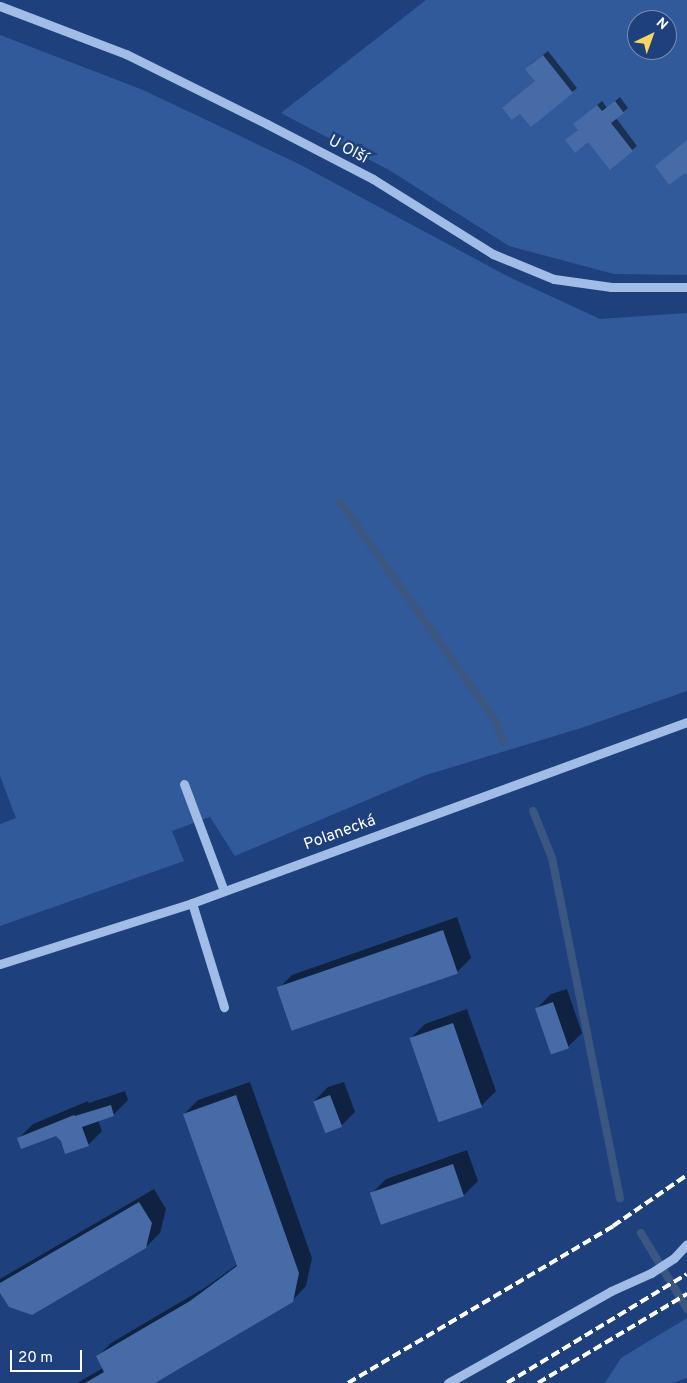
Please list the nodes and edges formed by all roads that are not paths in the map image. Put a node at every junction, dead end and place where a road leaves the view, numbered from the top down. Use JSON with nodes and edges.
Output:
{"nodes":[{"id":1,"x":0,"y":6,"type":"edge"},
{"id":2,"x":687,"y":287,"type":"edge"},
{"id":3,"x":687,"y":722,"type":"edge"},
{"id":4,"x":184,"y":784,"type":"dead end"},
{"id":5,"x":224,"y":891,"type":"junction"},
{"id":6,"x":192,"y":903,"type":"junction"},
{"id":7,"x":0,"y":964,"type":"edge"},
{"id":8,"x":224,"y":1007,"type":"dead end"},
{"id":9,"x":687,"y":1244,"type":"edge"},
{"id":10,"x":448,"y":1383,"type":"edge"}],
"edges":[{"from":1,"to":2,"type":"street","name":"U Olší"},
{"from":3,"to":5,"type":"street","name":"Polanecká"},
{"from":4,"to":5,"type":"street"},
{"from":5,"to":6,"type":"street","name":"Polanecká"},
{"from":6,"to":7,"type":"street","name":"Polanecká"},
{"from":6,"to":8,"type":"street"},
{"from":9,"to":10,"type":"street"}]}
